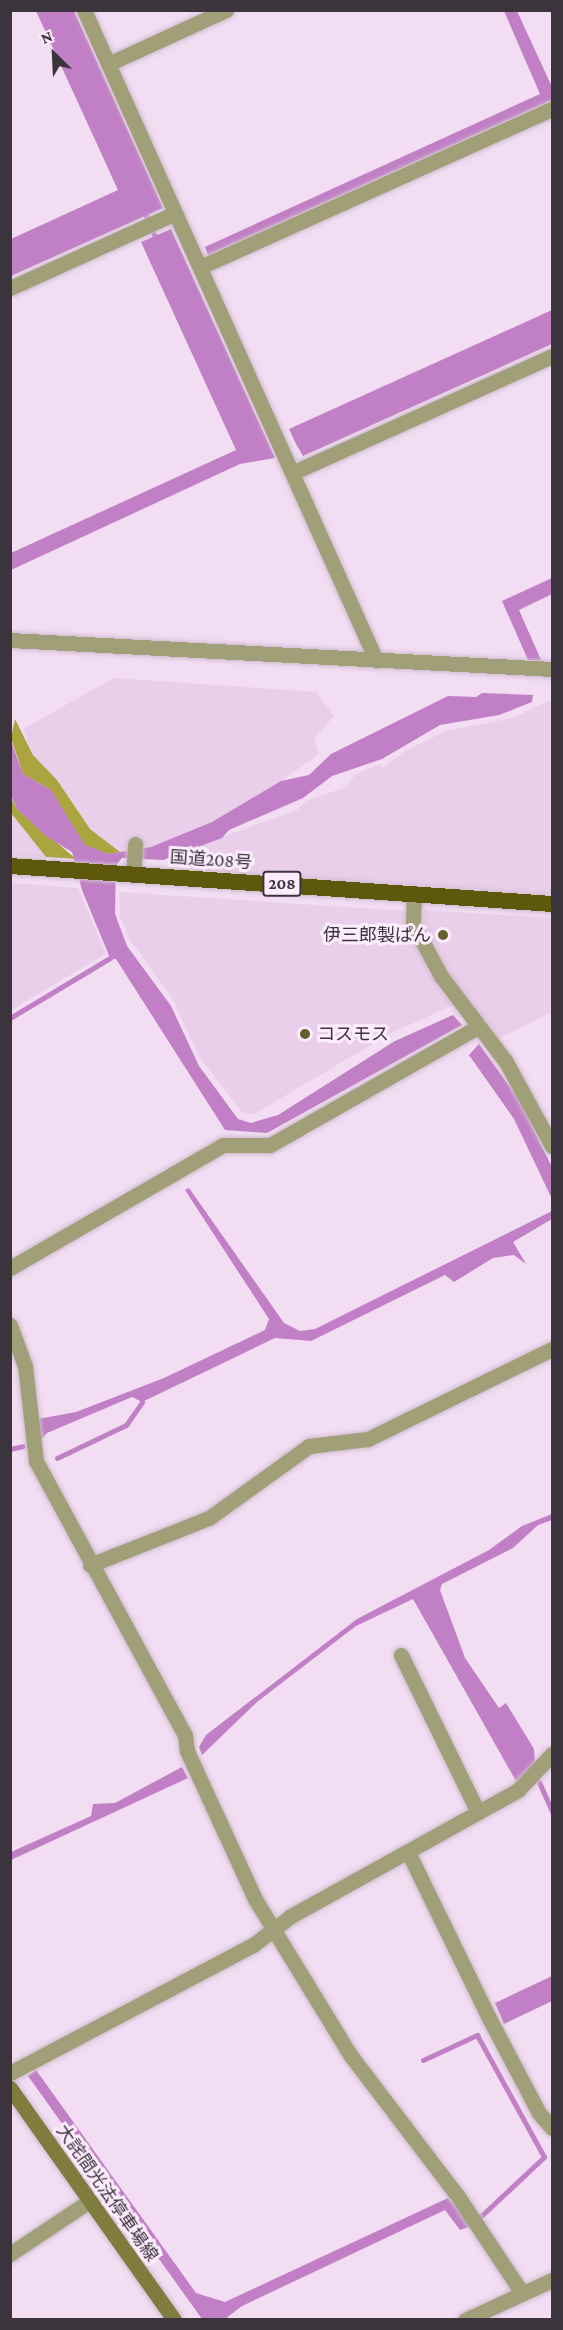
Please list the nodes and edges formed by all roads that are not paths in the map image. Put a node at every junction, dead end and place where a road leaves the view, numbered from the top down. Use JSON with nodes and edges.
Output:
{"nodes":[{"id":1,"x":84,"y":10,"type":"edge"},
{"id":2,"x":226,"y":10,"type":"edge"},
{"id":3,"x":108,"y":64,"type":"junction"},
{"id":4,"x":552,"y":109,"type":"edge"},
{"id":5,"x":175,"y":213,"type":"junction"},
{"id":6,"x":200,"y":267,"type":"junction"},
{"id":7,"x":10,"y":288,"type":"edge"},
{"id":8,"x":552,"y":356,"type":"edge"},
{"id":9,"x":294,"y":472,"type":"junction"},
{"id":10,"x":10,"y":640,"type":"edge"},
{"id":11,"x":376,"y":660,"type":"junction"},
{"id":12,"x":552,"y":669,"type":"edge"},
{"id":13,"x":135,"y":844,"type":"dead end"},
{"id":14,"x":10,"y":866,"type":"edge"},
{"id":15,"x":134,"y":869,"type":"junction"},
{"id":16,"x":414,"y":893,"type":"junction"},
{"id":17,"x":552,"y":904,"type":"edge"},
{"id":18,"x":478,"y":1027,"type":"junction"},
{"id":19,"x":552,"y":1146,"type":"edge"},
{"id":20,"x":10,"y":1268,"type":"edge"},
{"id":21,"x":10,"y":1325,"type":"edge"},
{"id":22,"x":552,"y":1349,"type":"edge"},
{"id":23,"x":90,"y":1565,"type":"junction"},
{"id":24,"x":401,"y":1655,"type":"dead end"},
{"id":25,"x":552,"y":1754,"type":"edge"},
{"id":26,"x":478,"y":1812,"type":"junction"},
{"id":27,"x":408,"y":1852,"type":"junction"},
{"id":28,"x":273,"y":1932,"type":"junction"},
{"id":29,"x":10,"y":2073,"type":"edge"},
{"id":30,"x":10,"y":2088,"type":"edge"},
{"id":31,"x":16,"y":2107,"type":"edge"},
{"id":32,"x":552,"y":2128,"type":"edge"},
{"id":33,"x":88,"y":2202,"type":"junction"},
{"id":34,"x":10,"y":2254,"type":"edge"},
{"id":35,"x":552,"y":2280,"type":"edge"},
{"id":36,"x":522,"y":2293,"type":"junction"},
{"id":37,"x":174,"y":2319,"type":"edge"},
{"id":38,"x":465,"y":2319,"type":"edge"}],
"edges":[{"from":1,"to":3,"type":"street"},
{"from":2,"to":3,"type":"street"},
{"from":3,"to":5,"type":"street"},
{"from":4,"to":6,"type":"street"},
{"from":5,"to":6,"type":"street"},
{"from":5,"to":7,"type":"street"},
{"from":6,"to":9,"type":"street"},
{"from":8,"to":9,"type":"street"},
{"from":9,"to":11,"type":"street"},
{"from":10,"to":11,"type":"street"},
{"from":11,"to":12,"type":"street"},
{"from":13,"to":15,"type":"street"},
{"from":14,"to":15,"type":"highway","name":"国道208号","number":"208"},
{"from":15,"to":16,"type":"highway","name":"国道208号","number":"208"},
{"from":16,"to":17,"type":"highway","name":"国道208号","number":"208"},
{"from":16,"to":18,"type":"street"},
{"from":18,"to":19,"type":"street"},
{"from":18,"to":20,"type":"street"},
{"from":21,"to":23,"type":"street"},
{"from":22,"to":23,"type":"street"},
{"from":23,"to":28,"type":"street"},
{"from":24,"to":26,"type":"street"},
{"from":25,"to":26,"type":"street"},
{"from":26,"to":27,"type":"street"},
{"from":27,"to":28,"type":"street"},
{"from":27,"to":32,"type":"street"},
{"from":28,"to":29,"type":"street"},
{"from":28,"to":36,"type":"street"},
{"from":30,"to":31,"type":"main road","name":"大詫間光法停車場線"},
{"from":31,"to":33,"type":"main road","name":"大詫間光法停車場線"},
{"from":33,"to":34,"type":"street"},
{"from":33,"to":37,"type":"main road","name":"大詫間光法停車場線"},
{"from":35,"to":36,"type":"street"},
{"from":36,"to":38,"type":"street"}]}
